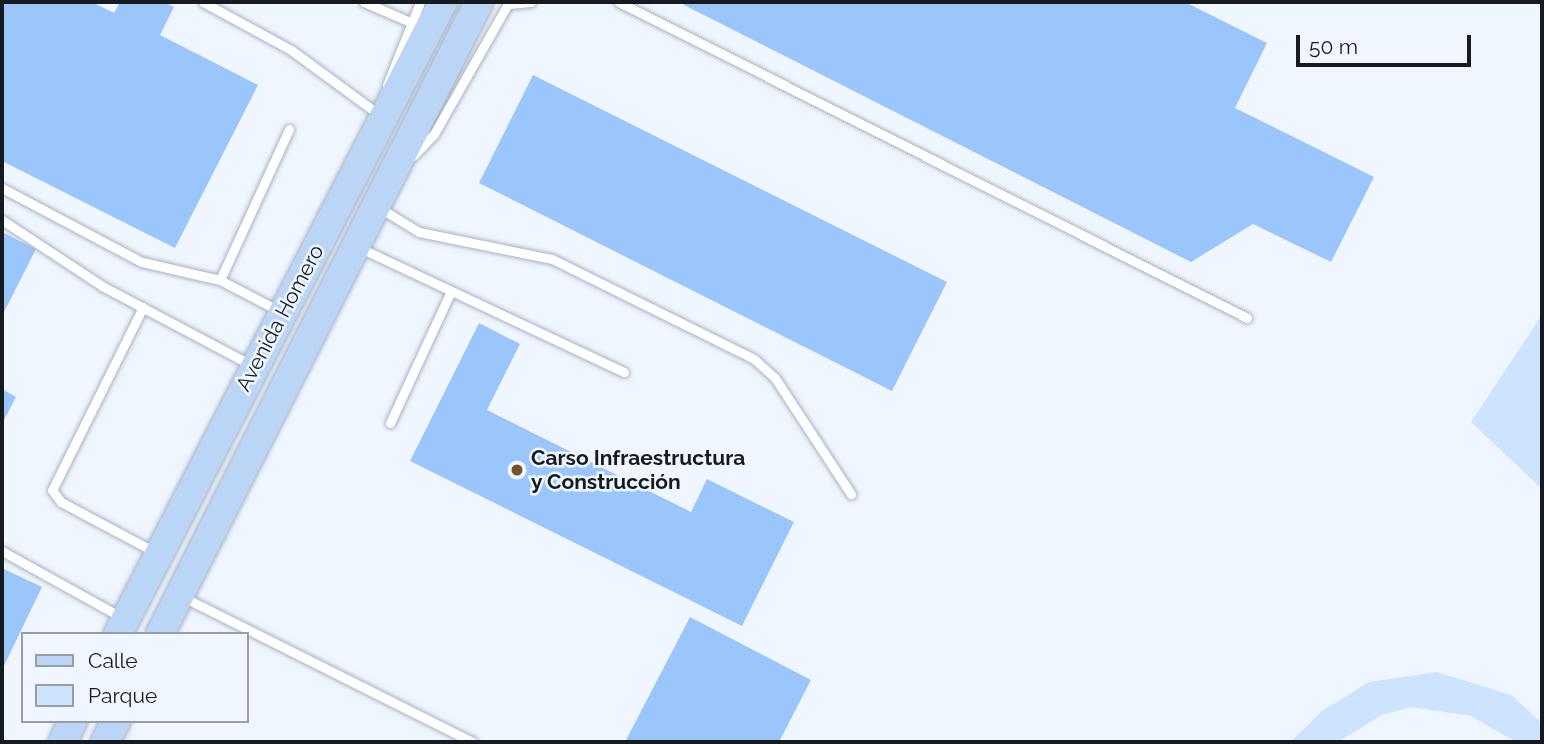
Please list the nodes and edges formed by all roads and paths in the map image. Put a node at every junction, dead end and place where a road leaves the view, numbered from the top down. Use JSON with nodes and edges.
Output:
{"nodes":[{"id":1,"x":202,"y":2,"type":"edge"},
{"id":2,"x":363,"y":2,"type":"edge"},
{"id":3,"x":420,"y":2,"type":"edge"},
{"id":4,"x":443,"y":2,"type":"edge"},
{"id":5,"x":478,"y":2,"type":"edge"},
{"id":6,"x":531,"y":2,"type":"edge"},
{"id":7,"x":619,"y":2,"type":"edge"},
{"id":8,"x":509,"y":3,"type":"edge"},
{"id":9,"x":410,"y":22,"type":"junction"},
{"id":10,"x":378,"y":114,"type":"junction"},
{"id":11,"x":289,"y":129,"type":"dead end"},
{"id":12,"x":367,"y":150,"type":"junction"},
{"id":13,"x":393,"y":174,"type":"junction"},
{"id":14,"x":2,"y":188,"type":"edge"},
{"id":15,"x":377,"y":206,"type":"junction"},
{"id":16,"x":2,"y":220,"type":"edge"},
{"id":17,"x":357,"y":246,"type":"junction"},
{"id":18,"x":220,"y":280,"type":"junction"},
{"id":19,"x":451,"y":291,"type":"junction"},
{"id":20,"x":143,"y":307,"type":"junction"},
{"id":21,"x":283,"y":313,"type":"junction"},
{"id":22,"x":1247,"y":318,"type":"dead end"},
{"id":23,"x":254,"y":366,"type":"junction"},
{"id":24,"x":624,"y":372,"type":"dead end"},
{"id":25,"x":390,"y":424,"type":"dead end"},
{"id":26,"x":852,"y":494,"type":"dead end"},
{"id":27,"x":2,"y":551,"type":"edge"},
{"id":28,"x":159,"y":554,"type":"junction"},
{"id":29,"x":180,"y":595,"type":"junction"},
{"id":30,"x":122,"y":626,"type":"edge"},
{"id":31,"x":161,"y":632,"type":"edge"},
{"id":32,"x":72,"y":723,"type":"edge"},
{"id":33,"x":115,"y":723,"type":"edge"},
{"id":34,"x":63,"y":742,"type":"edge"},
{"id":35,"x":105,"y":742,"type":"edge"},
{"id":36,"x":472,"y":742,"type":"edge"}],
"edges":[{"from":1,"to":10,"type":"lane"},
{"from":2,"to":9,"type":"lane"},
{"from":3,"to":9,"type":"lane"},
{"from":4,"to":12,"type":"main road","name":"Avenida Homero"},
{"from":5,"to":13,"type":"main road","name":"Avenida Homero"},
{"from":6,"to":8,"type":"lane"},
{"from":7,"to":22,"type":"lane"},
{"from":8,"to":13,"type":"lane"},
{"from":9,"to":10,"type":"lane"},
{"from":10,"to":12,"type":"lane"},
{"from":11,"to":18,"type":"lane"},
{"from":12,"to":21,"type":"main road","name":"Avenida Homero"},
{"from":13,"to":15,"type":"main road","name":"Avenida Homero"},
{"from":14,"to":18,"type":"lane"},
{"from":15,"to":17,"type":"main road","name":"Avenida Homero"},
{"from":15,"to":26,"type":"lane"},
{"from":16,"to":20,"type":"lane"},
{"from":17,"to":19,"type":"lane"},
{"from":17,"to":29,"type":"main road","name":"Avenida Homero"},
{"from":18,"to":21,"type":"lane"},
{"from":19,"to":24,"type":"lane"},
{"from":19,"to":25,"type":"lane"},
{"from":20,"to":23,"type":"lane"},
{"from":20,"to":28,"type":"lane"},
{"from":21,"to":23,"type":"main road","name":"Avenida Homero"},
{"from":23,"to":28,"type":"main road","name":"Avenida Homero"},
{"from":27,"to":30,"type":"lane"},
{"from":28,"to":30,"type":"main road","name":"Avenida Homero"},
{"from":29,"to":31,"type":"main road","name":"Avenida Homero"},
{"from":29,"to":36,"type":"lane"},
{"from":32,"to":34,"type":"main road"},
{"from":33,"to":35,"type":"main road"}]}
